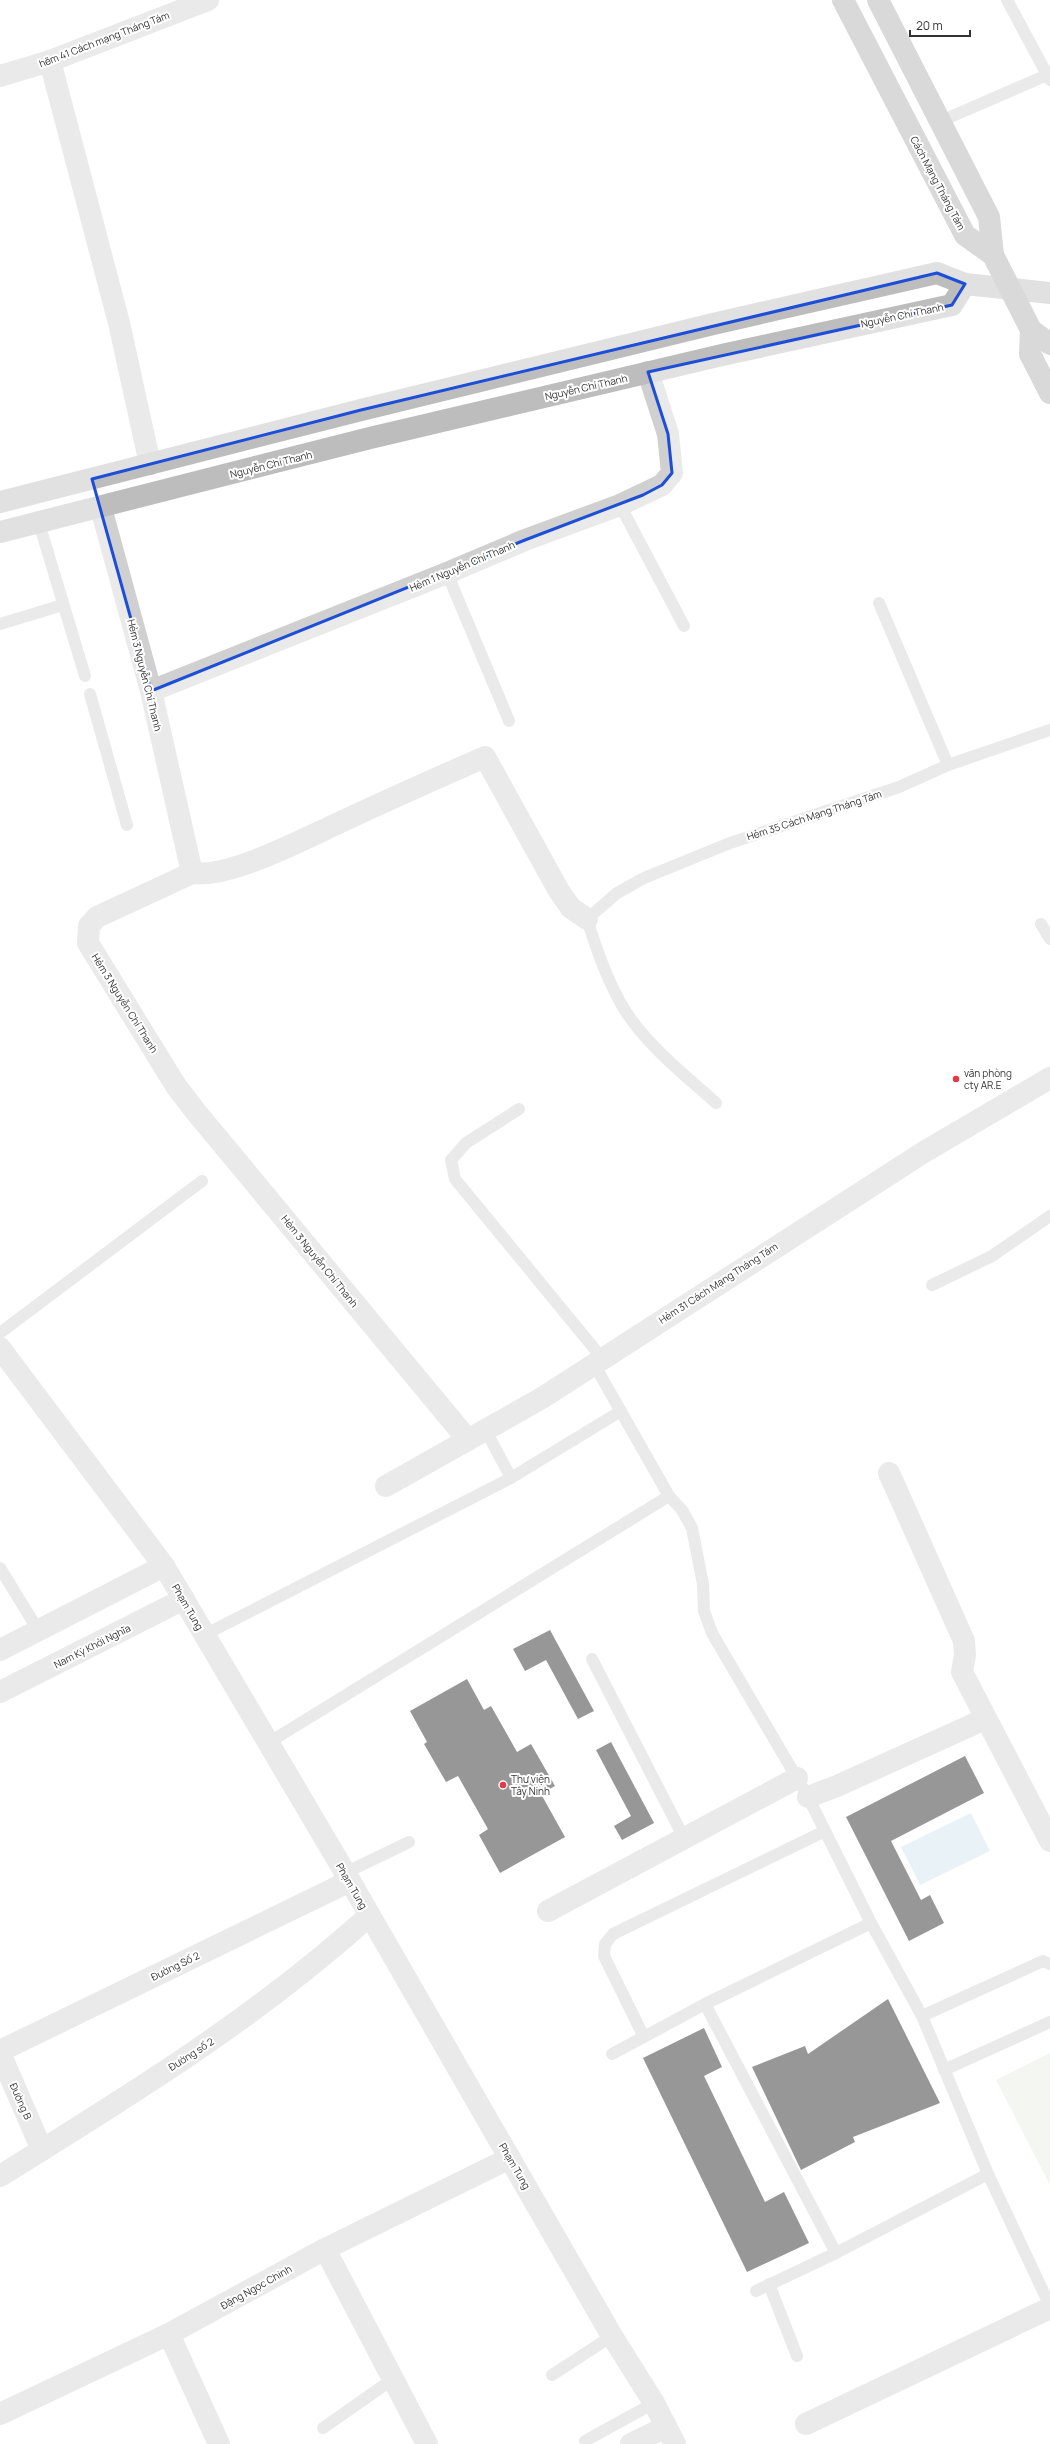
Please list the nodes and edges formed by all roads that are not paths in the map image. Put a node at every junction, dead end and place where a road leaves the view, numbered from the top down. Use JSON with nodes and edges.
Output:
{"nodes":[{"id":1,"x":208,"y":0,"type":"edge"},
{"id":2,"x":843,"y":0,"type":"edge"},
{"id":3,"x":878,"y":0,"type":"edge"},
{"id":4,"x":1007,"y":0,"type":"edge"},
{"id":5,"x":183,"y":4,"type":"edge"},
{"id":6,"x":50,"y":61,"type":"junction"},
{"id":7,"x":0,"y":76,"type":"edge"},
{"id":8,"x":1049,"y":77,"type":"edge"},
{"id":9,"x":941,"y":121,"type":"junction"},
{"id":10,"x":993,"y":255,"type":"junction"},
{"id":11,"x":966,"y":284,"type":"junction"},
{"id":12,"x":1011,"y":288,"type":"junction"},
{"id":13,"x":1050,"y":293,"type":"edge"},
{"id":14,"x":713,"y":324,"type":"junction"},
{"id":15,"x":1031,"y":330,"type":"junction"},
{"id":16,"x":1050,"y":344,"type":"edge"},
{"id":17,"x":722,"y":354,"type":"junction"},
{"id":18,"x":648,"y":372,"type":"junction"},
{"id":19,"x":1050,"y":393,"type":"edge"},
{"id":20,"x":361,"y":410,"type":"junction"},
{"id":21,"x":370,"y":438,"type":"junction"},
{"id":22,"x":150,"y":464,"type":"junction"},
{"id":23,"x":92,"y":479,"type":"junction"},
{"id":24,"x":0,"y":502,"type":"edge"},
{"id":25,"x":620,"y":505,"type":"junction"},
{"id":26,"x":101,"y":508,"type":"junction"},
{"id":27,"x":39,"y":523,"type":"junction"},
{"id":28,"x":0,"y":532,"type":"edge"},
{"id":29,"x":447,"y":573,"type":"junction"},
{"id":30,"x":880,"y":603,"type":"dead end"},
{"id":31,"x":63,"y":605,"type":"junction"},
{"id":32,"x":0,"y":624,"type":"edge"},
{"id":33,"x":684,"y":626,"type":"dead end"},
{"id":34,"x":85,"y":676,"type":"dead end"},
{"id":35,"x":151,"y":691,"type":"junction"},
{"id":36,"x":90,"y":694,"type":"dead end"},
{"id":37,"x":509,"y":720,"type":"dead end"},
{"id":38,"x":1050,"y":730,"type":"edge"},
{"id":39,"x":948,"y":765,"type":"junction"},
{"id":40,"x":127,"y":825,"type":"dead end"},
{"id":41,"x":192,"y":873,"type":"junction"},
{"id":42,"x":587,"y":919,"type":"junction"},
{"id":43,"x":1041,"y":924,"type":"dead end"},
{"id":44,"x":1050,"y":939,"type":"edge"},
{"id":45,"x":1050,"y":1078,"type":"edge"},
{"id":46,"x":716,"y":1103,"type":"dead end"},
{"id":47,"x":519,"y":1110,"type":"dead end"},
{"id":48,"x":202,"y":1181,"type":"dead end"},
{"id":49,"x":1050,"y":1216,"type":"edge"},
{"id":50,"x":932,"y":1285,"type":"dead end"},
{"id":51,"x":0,"y":1333,"type":"edge"},
{"id":52,"x":3,"y":1359,"type":"edge"},
{"id":53,"x":598,"y":1361,"type":"junction"},
{"id":54,"x":621,"y":1411,"type":"junction"},
{"id":55,"x":477,"y":1436,"type":"junction"},
{"id":56,"x":889,"y":1473,"type":"dead end"},
{"id":57,"x":511,"y":1478,"type":"junction"},
{"id":58,"x":386,"y":1486,"type":"dead end"},
{"id":59,"x":669,"y":1496,"type":"junction"},
{"id":60,"x":164,"y":1566,"type":"junction"},
{"id":61,"x":0,"y":1568,"type":"edge"},
{"id":62,"x":184,"y":1599,"type":"junction"},
{"id":63,"x":38,"y":1630,"type":"junction"},
{"id":64,"x":204,"y":1634,"type":"junction"},
{"id":65,"x":0,"y":1650,"type":"edge"},
{"id":66,"x":592,"y":1659,"type":"dead end"},
{"id":67,"x":0,"y":1692,"type":"edge"},
{"id":68,"x":985,"y":1718,"type":"junction"},
{"id":69,"x":268,"y":1743,"type":"junction"},
{"id":70,"x":797,"y":1778,"type":"junction"},
{"id":71,"x":808,"y":1797,"type":"junction"},
{"id":72,"x":825,"y":1831,"type":"junction"},
{"id":73,"x":684,"y":1838,"type":"junction"},
{"id":74,"x":1050,"y":1841,"type":"edge"},
{"id":75,"x":409,"y":1842,"type":"dead end"},
{"id":76,"x":347,"y":1877,"type":"junction"},
{"id":77,"x":548,"y":1911,"type":"dead end"},
{"id":78,"x":369,"y":1916,"type":"junction"},
{"id":79,"x":871,"y":1923,"type":"junction"},
{"id":80,"x":1050,"y":1964,"type":"edge"},
{"id":81,"x":706,"y":2004,"type":"junction"},
{"id":82,"x":922,"y":2016,"type":"junction"},
{"id":83,"x":1050,"y":2022,"type":"edge"},
{"id":84,"x":644,"y":2037,"type":"junction"},
{"id":85,"x":0,"y":2052,"type":"edge"},
{"id":86,"x":612,"y":2054,"type":"dead end"},
{"id":87,"x":944,"y":2070,"type":"junction"},
{"id":88,"x":42,"y":2150,"type":"junction"},
{"id":89,"x":510,"y":2158,"type":"junction"},
{"id":90,"x":988,"y":2174,"type":"junction"},
{"id":91,"x":0,"y":2176,"type":"edge"},
{"id":92,"x":325,"y":2249,"type":"junction"},
{"id":93,"x":836,"y":2253,"type":"junction"},
{"id":94,"x":769,"y":2284,"type":"junction"},
{"id":95,"x":756,"y":2291,"type":"dead end"},
{"id":96,"x":1050,"y":2307,"type":"edge"},
{"id":97,"x":169,"y":2334,"type":"junction"},
{"id":98,"x":612,"y":2336,"type":"junction"},
{"id":99,"x":797,"y":2356,"type":"dead end"},
{"id":100,"x":552,"y":2376,"type":"dead end"},
{"id":101,"x":393,"y":2379,"type":"junction"},
{"id":102,"x":654,"y":2402,"type":"junction"},
{"id":103,"x":0,"y":2414,"type":"edge"},
{"id":104,"x":806,"y":2424,"type":"dead end"},
{"id":105,"x":323,"y":2428,"type":"dead end"},
{"id":106,"x":671,"y":2435,"type":"edge"},
{"id":107,"x":585,"y":2441,"type":"dead end"},
{"id":108,"x":219,"y":2444,"type":"edge"},
{"id":109,"x":427,"y":2444,"type":"edge"},
{"id":110,"x":631,"y":2444,"type":"edge"}],
"edges":[{"from":1,"to":5,"type":"street","name":"hẽm 41 Cách mạng Tháng Tám"},
{"from":2,"to":10,"type":"main road","name":"Cách Mạng Tháng Tám"},
{"from":3,"to":9,"type":"main road"},
{"from":4,"to":8,"type":"lane"},
{"from":5,"to":6,"type":"street","name":"hẽm 41 Cách mạng Tháng Tám"},
{"from":6,"to":7,"type":"street","name":"hẽm 41 Cách mạng Tháng Tám"},
{"from":6,"to":22,"type":"street"},
{"from":8,"to":9,"type":"lane"},
{"from":9,"to":10,"type":"main road"},
{"from":10,"to":12,"type":"main road"},
{"from":11,"to":12,"type":"street"},
{"from":11,"to":14,"type":"street"},
{"from":11,"to":17,"type":"street","name":"Nguyễn Chí Thanh"},
{"from":12,"to":13,"type":"street"},
{"from":12,"to":15,"type":"main road"},
{"from":14,"to":17,"type":"street"},
{"from":14,"to":20,"type":"street"},
{"from":15,"to":16,"type":"main road"},
{"from":15,"to":19,"type":"main road"},
{"from":17,"to":18,"type":"street","name":"Nguyễn Chí Thanh"},
{"from":18,"to":21,"type":"street","name":"Nguyễn Chí Thanh"},
{"from":18,"to":25,"type":"street","name":"Hẻm 1 Nguyễn Chí Thanh"},
{"from":20,"to":21,"type":"street"},
{"from":20,"to":22,"type":"street"},
{"from":21,"to":26,"type":"street","name":"Nguyễn Chí Thanh"},
{"from":22,"to":23,"type":"street"},
{"from":23,"to":24,"type":"street"},
{"from":23,"to":26,"type":"street"},
{"from":25,"to":29,"type":"street","name":"Hẻm 1 Nguyễn Chí Thanh"},
{"from":25,"to":33,"type":"lane"},
{"from":26,"to":27,"type":"street","name":"Nguyễn Chí Thanh"},
{"from":26,"to":35,"type":"street","name":"Hẻm 3 Nguyễn Chí Thanh"},
{"from":27,"to":28,"type":"street","name":"Nguyễn Chí Thanh"},
{"from":27,"to":31,"type":"lane"},
{"from":29,"to":35,"type":"street","name":"Hẻm 1 Nguyễn Chí Thanh"},
{"from":29,"to":37,"type":"lane"},
{"from":30,"to":39,"type":"lane"},
{"from":31,"to":32,"type":"lane"},
{"from":31,"to":34,"type":"lane"},
{"from":35,"to":41,"type":"street","name":"Hẻm 3 Nguyễn Chí Thanh"},
{"from":36,"to":40,"type":"lane"},
{"from":38,"to":39,"type":"lane","name":"Hẻm 35 Cách Mạng Tháng Tám"},
{"from":39,"to":42,"type":"lane","name":"Hẻm 35 Cách Mạng Tháng Tám"},
{"from":41,"to":42,"type":"street"},
{"from":41,"to":55,"type":"street","name":"Hẻm 3 Nguyễn Chí Thanh"},
{"from":42,"to":46,"type":"lane"},
{"from":43,"to":44,"type":"lane"},
{"from":45,"to":53,"type":"street","name":"Hẻm 31 Cách Mạng Tháng Tám"},
{"from":47,"to":53,"type":"lane"},
{"from":48,"to":51,"type":"lane"},
{"from":49,"to":50,"type":"lane"},
{"from":52,"to":60,"type":"street","name":"Phạm Tung"},
{"from":53,"to":54,"type":"lane"},
{"from":53,"to":55,"type":"street","name":"Hẻm 31 Cách Mạng Tháng Tám"},
{"from":54,"to":57,"type":"lane"},
{"from":54,"to":59,"type":"lane"},
{"from":55,"to":57,"type":"lane"},
{"from":55,"to":58,"type":"street","name":"Hẻm 31 Cách Mạng Tháng Tám"},
{"from":56,"to":68,"type":"street"},
{"from":57,"to":64,"type":"lane"},
{"from":59,"to":69,"type":"lane"},
{"from":59,"to":70,"type":"lane"},
{"from":60,"to":62,"type":"street","name":"Phạm Tung"},
{"from":60,"to":63,"type":"street"},
{"from":61,"to":63,"type":"lane"},
{"from":62,"to":64,"type":"street","name":"Phạm Tung"},
{"from":62,"to":67,"type":"street","name":"Nam Kỳ Khởi Nghĩa"},
{"from":63,"to":65,"type":"street"},
{"from":64,"to":69,"type":"street","name":"Phạm Tung"},
{"from":66,"to":73,"type":"lane"},
{"from":68,"to":71,"type":"street"},
{"from":68,"to":74,"type":"street"},
{"from":69,"to":76,"type":"street","name":"Phạm Tung"},
{"from":70,"to":71,"type":"lane"},
{"from":70,"to":73,"type":"street"},
{"from":71,"to":72,"type":"lane"},
{"from":72,"to":79,"type":"lane"},
{"from":72,"to":84,"type":"lane"},
{"from":73,"to":77,"type":"street"},
{"from":75,"to":76,"type":"lane"},
{"from":76,"to":78,"type":"street","name":"Phạm Tung"},
{"from":76,"to":85,"type":"street","name":"Đường Số 2"},
{"from":78,"to":88,"type":"street","name":"Đường số 2"},
{"from":78,"to":89,"type":"street","name":"Phạm Tung"},
{"from":79,"to":81,"type":"lane"},
{"from":79,"to":82,"type":"lane"},
{"from":80,"to":82,"type":"lane"},
{"from":81,"to":84,"type":"lane"},
{"from":81,"to":93,"type":"lane"},
{"from":82,"to":87,"type":"lane"},
{"from":83,"to":87,"type":"lane"},
{"from":84,"to":86,"type":"lane"},
{"from":85,"to":88,"type":"street","name":"Đường B"},
{"from":87,"to":90,"type":"lane"},
{"from":88,"to":91,"type":"street","name":"Đường số 2"},
{"from":89,"to":92,"type":"street","name":"Đặng Ngọc Chinh"},
{"from":89,"to":98,"type":"street","name":"Phạm Tung"},
{"from":90,"to":93,"type":"lane"},
{"from":90,"to":96,"type":"lane"},
{"from":92,"to":97,"type":"street","name":"Đặng Ngọc Chinh"},
{"from":92,"to":101,"type":"street"},
{"from":93,"to":94,"type":"lane"},
{"from":94,"to":95,"type":"lane"},
{"from":94,"to":99,"type":"lane"},
{"from":96,"to":104,"type":"street"},
{"from":97,"to":103,"type":"street","name":"Đặng Ngọc Chinh"},
{"from":97,"to":108,"type":"street"},
{"from":98,"to":100,"type":"lane"},
{"from":98,"to":102,"type":"street","name":"Phạm Tung"},
{"from":101,"to":105,"type":"lane"},
{"from":101,"to":109,"type":"street"},
{"from":102,"to":106,"type":"street","name":"Phạm Tung"},
{"from":102,"to":107,"type":"lane"},
{"from":106,"to":110,"type":"street"}]}
